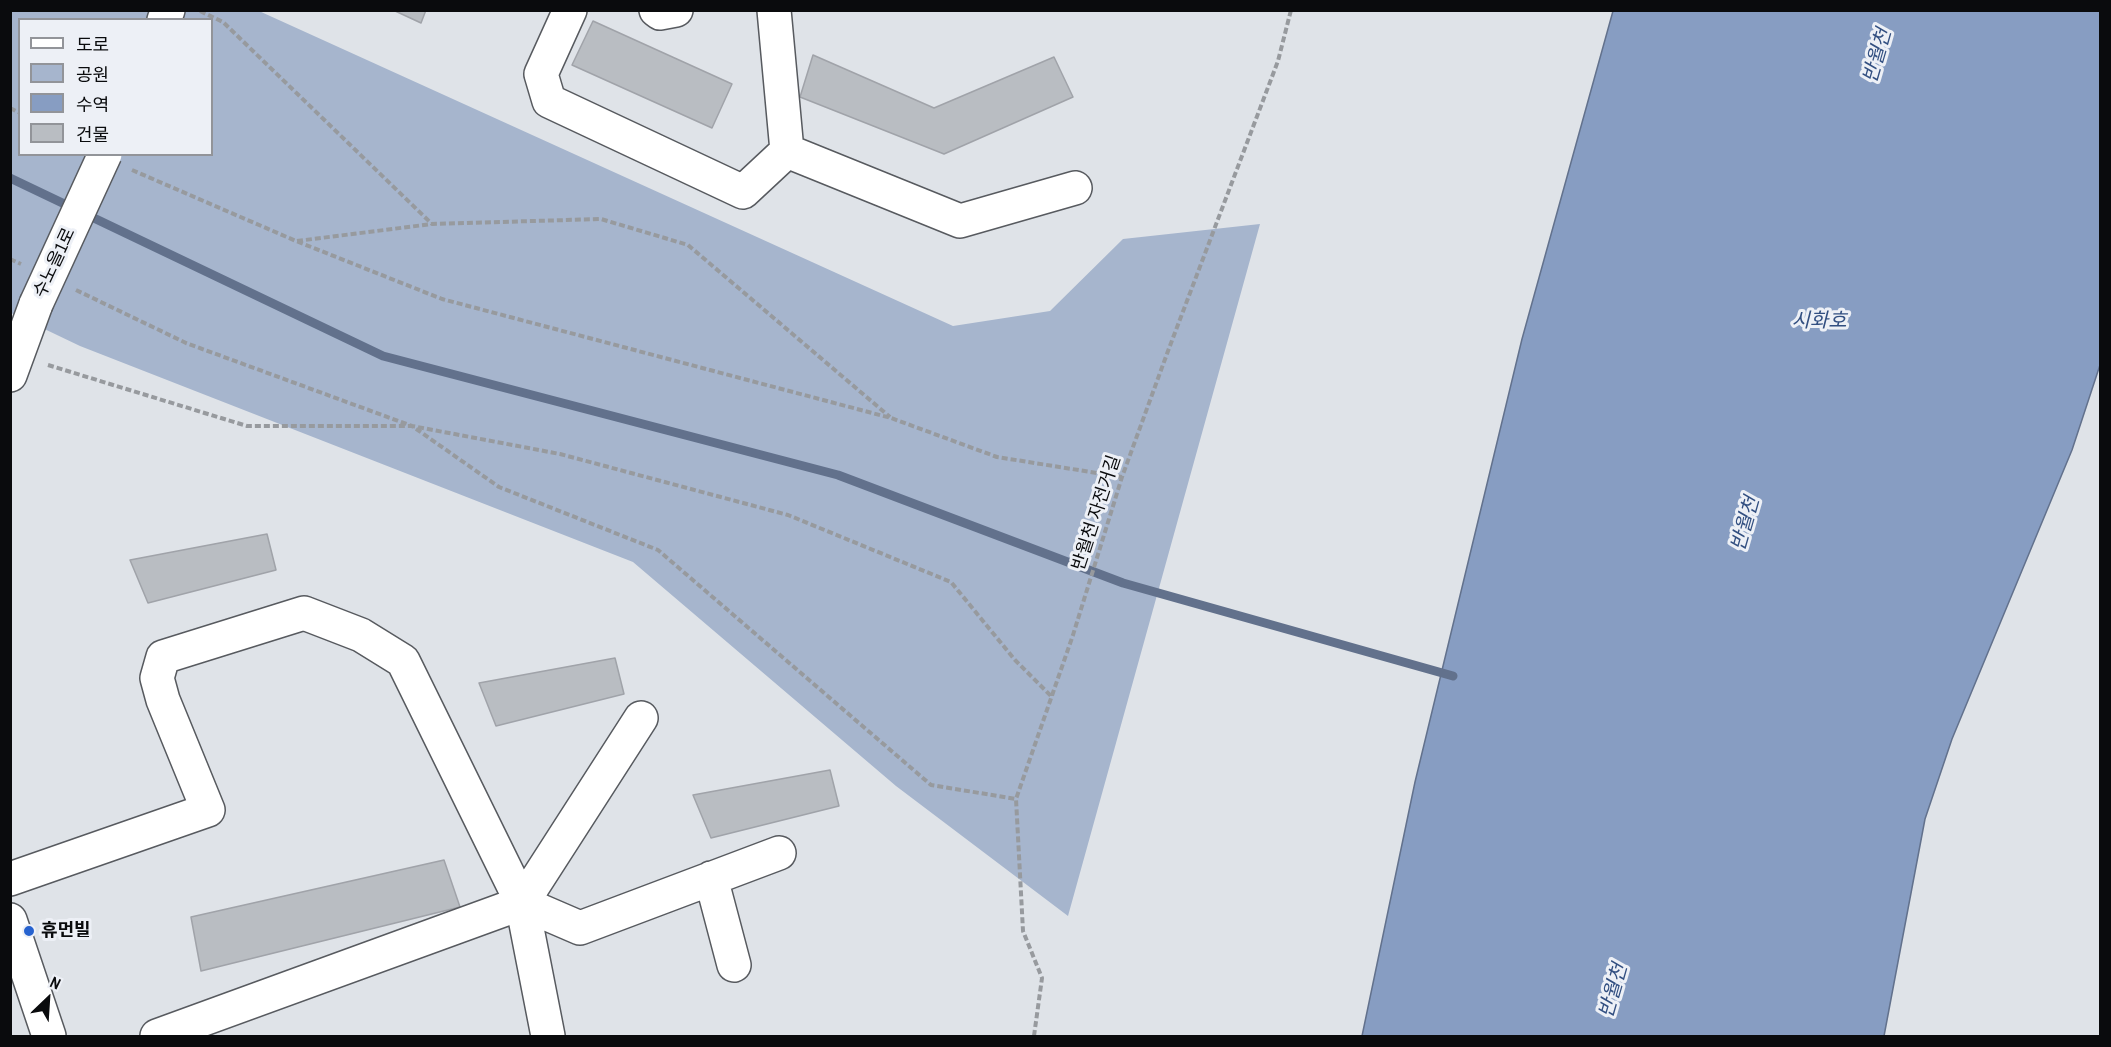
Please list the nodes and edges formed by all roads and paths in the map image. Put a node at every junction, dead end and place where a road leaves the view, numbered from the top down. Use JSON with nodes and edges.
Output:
{"nodes":[{"id":1,"x":199,"y":10,"type":"edge"},
{"id":2,"x":570,"y":10,"type":"edge"},
{"id":3,"x":656,"y":10,"type":"edge"},
{"id":4,"x":676,"y":10,"type":"edge"},
{"id":5,"x":774,"y":10,"type":"edge"},
{"id":6,"x":1292,"y":10,"type":"edge"},
{"id":7,"x":787,"y":152,"type":"junction"},
{"id":8,"x":114,"y":160,"type":"edge"},
{"id":9,"x":1075,"y":188,"type":"dead end"},
{"id":10,"x":432,"y":224,"type":"junction"},
{"id":11,"x":296,"y":242,"type":"junction"},
{"id":12,"x":10,"y":259,"type":"edge"},
{"id":13,"x":31,"y":269,"type":"dead end"},
{"id":14,"x":73,"y":289,"type":"dead end"},
{"id":15,"x":14,"y":365,"type":"edge"},
{"id":16,"x":891,"y":418,"type":"junction"},
{"id":17,"x":412,"y":426,"type":"junction"},
{"id":18,"x":1122,"y":477,"type":"junction"},
{"id":19,"x":1052,"y":697,"type":"junction"},
{"id":20,"x":641,"y":718,"type":"dead end"},
{"id":21,"x":1016,"y":799,"type":"junction"},
{"id":22,"x":779,"y":853,"type":"dead end"},
{"id":23,"x":711,"y":878,"type":"junction"},
{"id":24,"x":10,"y":879,"type":"edge"},
{"id":25,"x":522,"y":903,"type":"junction"},
{"id":26,"x":10,"y":920,"type":"edge"},
{"id":27,"x":734,"y":965,"type":"dead end"},
{"id":28,"x":49,"y":1036,"type":"edge"},
{"id":29,"x":157,"y":1036,"type":"edge"},
{"id":30,"x":548,"y":1036,"type":"edge"},
{"id":31,"x":1034,"y":1036,"type":"edge"}],
"edges":[{"from":1,"to":10,"type":"path"},
{"from":2,"to":7,"type":"street"},
{"from":3,"to":4,"type":"street"},
{"from":5,"to":7,"type":"street"},
{"from":6,"to":18,"type":"path","name":"반월천 자전거길"},
{"from":7,"to":9,"type":"street"},
{"from":8,"to":11,"type":"path"},
{"from":8,"to":15,"type":"street","name":"수노을1로","bridge":true},
{"from":10,"to":11,"type":"path"},
{"from":10,"to":16,"type":"path"},
{"from":11,"to":16,"type":"path"},
{"from":12,"to":13,"type":"path"},
{"from":14,"to":17,"type":"path"},
{"from":15,"to":17,"type":"path"},
{"from":16,"to":18,"type":"path"},
{"from":17,"to":19,"type":"path"},
{"from":17,"to":21,"type":"path"},
{"from":18,"to":19,"type":"path","name":"반월천 자전거길"},
{"from":19,"to":21,"type":"path","name":"반월천 자전거길"},
{"from":20,"to":25,"type":"street"},
{"from":21,"to":31,"type":"path","name":"반월천 자전거길"},
{"from":22,"to":23,"type":"street"},
{"from":23,"to":25,"type":"street"},
{"from":23,"to":27,"type":"street"},
{"from":24,"to":25,"type":"street"},
{"from":25,"to":29,"type":"street"},
{"from":25,"to":30,"type":"street"},
{"from":26,"to":28,"type":"street"}]}
